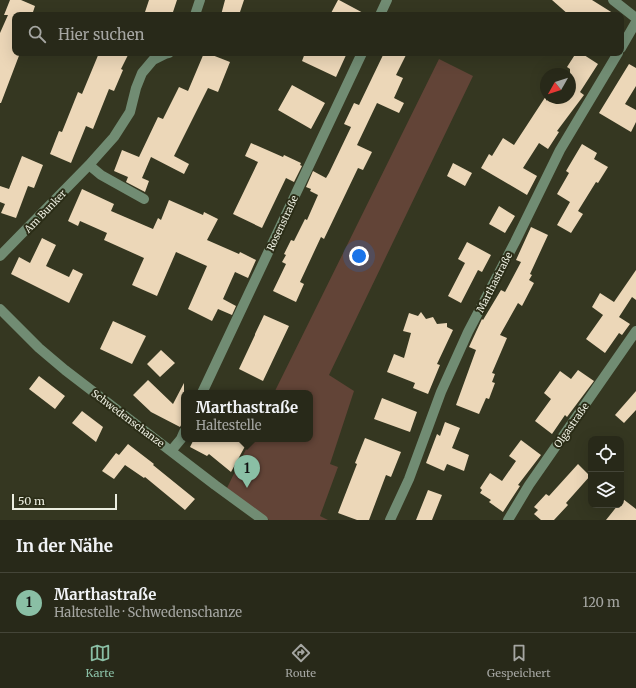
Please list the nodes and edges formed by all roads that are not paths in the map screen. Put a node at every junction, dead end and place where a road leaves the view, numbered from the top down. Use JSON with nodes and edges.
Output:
{"nodes":[{"id":1,"x":200,"y":0,"type":"edge"},
{"id":2,"x":387,"y":0,"type":"edge"},
{"id":3,"x":613,"y":0,"type":"edge"},
{"id":4,"x":196,"y":12,"type":"edge"},
{"id":5,"x":381,"y":12,"type":"edge"},
{"id":6,"x":636,"y":18,"type":"edge"},
{"id":7,"x":636,"y":22,"type":"edge"},
{"id":8,"x":624,"y":43,"type":"edge"},
{"id":9,"x":161,"y":56,"type":"edge"},
{"id":10,"x":361,"y":56,"type":"edge"},
{"id":11,"x":616,"y":56,"type":"edge"},
{"id":12,"x":89,"y":165,"type":"junction"},
{"id":13,"x":144,"y":199,"type":"dead end"},
{"id":14,"x":0,"y":256,"type":"edge"},
{"id":15,"x":0,"y":309,"type":"edge"},
{"id":16,"x":636,"y":331,"type":"edge"},
{"id":17,"x":203,"y":390,"type":"edge"},
{"id":18,"x":181,"y":439,"type":"edge"},
{"id":19,"x":171,"y":451,"type":"junction"},
{"id":20,"x":263,"y":520,"type":"edge"},
{"id":21,"x":390,"y":520,"type":"edge"},
{"id":22,"x":508,"y":520,"type":"edge"}],
"edges":[{"from":1,"to":4,"type":"street"},
{"from":2,"to":5,"type":"street"},
{"from":3,"to":6,"type":"street"},
{"from":7,"to":8,"type":"street"},
{"from":9,"to":12,"type":"street","name":"Am Bunker"},
{"from":10,"to":17,"type":"street","name":"Rosenstraße"},
{"from":11,"to":21,"type":"street","name":"Marthastraße"},
{"from":12,"to":13,"type":"street"},
{"from":12,"to":14,"type":"street","name":"Am Bunker"},
{"from":15,"to":19,"type":"street","name":"Schwedenschanze"},
{"from":16,"to":22,"type":"street","name":"Olgastraße"},
{"from":18,"to":19,"type":"street"},
{"from":19,"to":20,"type":"street","name":"Schwedenschanze"}]}
